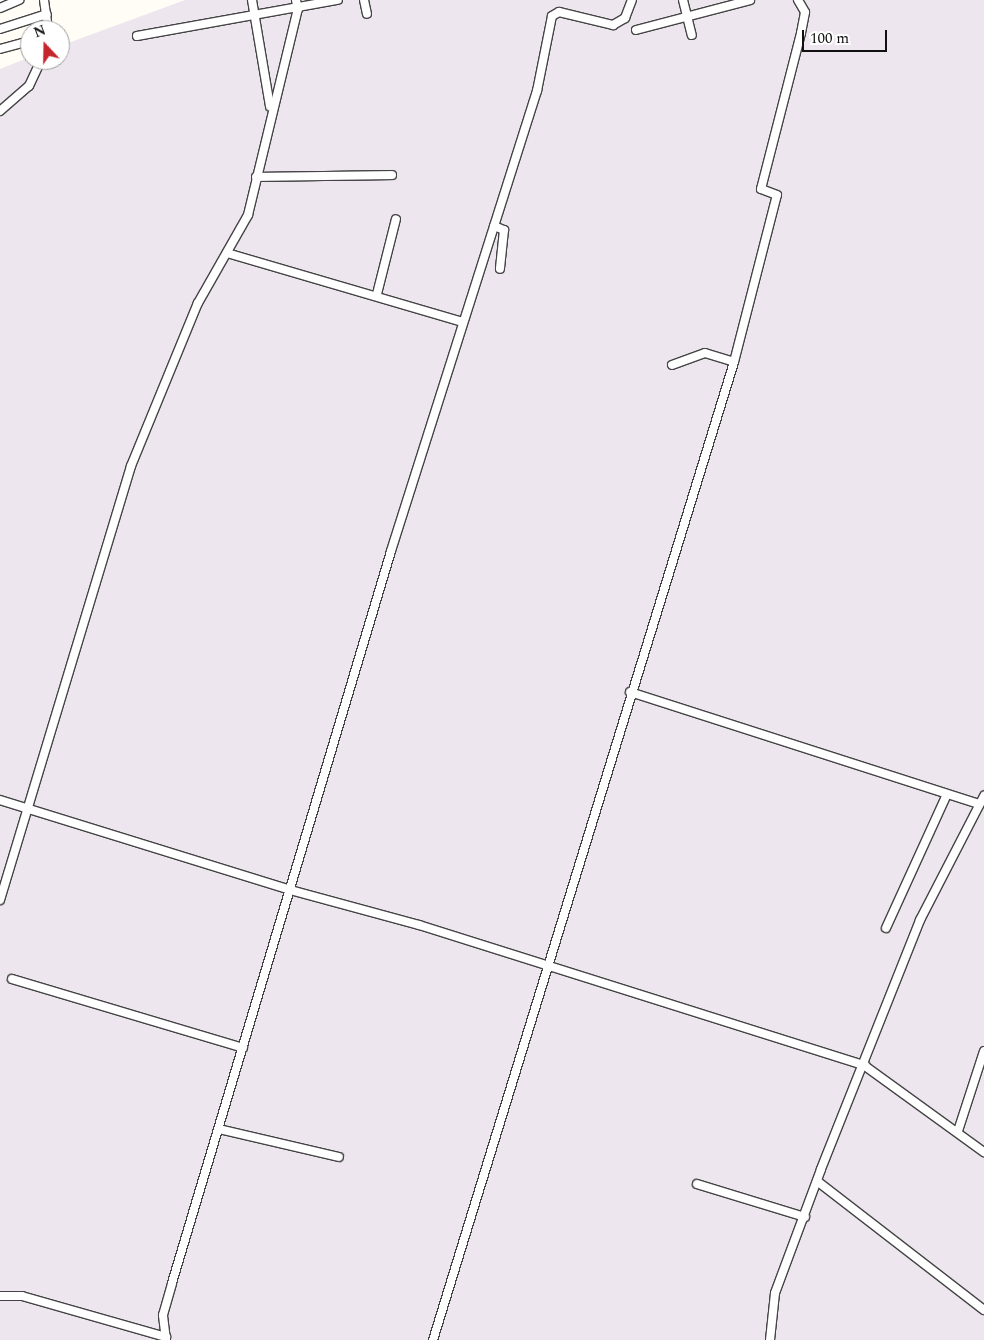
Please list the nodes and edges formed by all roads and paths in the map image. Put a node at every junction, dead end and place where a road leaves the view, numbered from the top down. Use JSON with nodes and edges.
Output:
{"nodes":[{"id":1,"x":19,"y":0,"type":"edge"},
{"id":2,"x":44,"y":0,"type":"edge"},
{"id":3,"x":252,"y":0,"type":"edge"},
{"id":4,"x":296,"y":0,"type":"edge"},
{"id":5,"x":338,"y":0,"type":"edge"},
{"id":6,"x":364,"y":0,"type":"edge"},
{"id":7,"x":632,"y":0,"type":"edge"},
{"id":8,"x":683,"y":0,"type":"edge"},
{"id":9,"x":750,"y":0,"type":"edge"},
{"id":10,"x":798,"y":0,"type":"edge"},
{"id":11,"x":0,"y":8,"type":"edge"},
{"id":12,"x":298,"y":9,"type":"junction"},
{"id":13,"x":47,"y":14,"type":"junction"},
{"id":14,"x":367,"y":14,"type":"dead end"},
{"id":15,"x":255,"y":17,"type":"junction"},
{"id":16,"x":687,"y":17,"type":"junction"},
{"id":17,"x":47,"y":20,"type":"edge"},
{"id":18,"x":0,"y":29,"type":"edge"},
{"id":19,"x":636,"y":30,"type":"dead end"},
{"id":20,"x":692,"y":34,"type":"dead end"},
{"id":21,"x":138,"y":36,"type":"dead end"},
{"id":22,"x":20,"y":44,"type":"edge"},
{"id":23,"x":0,"y":49,"type":"edge"},
{"id":24,"x":36,"y":70,"type":"edge"},
{"id":25,"x":271,"y":110,"type":"junction"},
{"id":26,"x":0,"y":112,"type":"edge"},
{"id":27,"x":392,"y":174,"type":"dead end"},
{"id":28,"x":256,"y":176,"type":"junction"},
{"id":29,"x":396,"y":219,"type":"dead end"},
{"id":30,"x":494,"y":226,"type":"junction"},
{"id":31,"x":228,"y":253,"type":"junction"},
{"id":32,"x":500,"y":269,"type":"dead end"},
{"id":33,"x":378,"y":294,"type":"junction"},
{"id":34,"x":463,"y":322,"type":"junction"},
{"id":35,"x":734,"y":362,"type":"junction"},
{"id":36,"x":672,"y":365,"type":"dead end"},
{"id":37,"x":630,"y":692,"type":"junction"},
{"id":38,"x":947,"y":794,"type":"junction"},
{"id":39,"x":984,"y":796,"type":"edge"},
{"id":40,"x":0,"y":800,"type":"edge"},
{"id":41,"x":980,"y":804,"type":"junction"},
{"id":42,"x":28,"y":809,"type":"junction"},
{"id":43,"x":290,"y":890,"type":"junction"},
{"id":44,"x":0,"y":900,"type":"edge"},
{"id":45,"x":886,"y":928,"type":"dead end"},
{"id":46,"x":548,"y":969,"type":"junction"},
{"id":47,"x":12,"y":979,"type":"dead end"},
{"id":48,"x":243,"y":1048,"type":"junction"},
{"id":49,"x":984,"y":1051,"type":"edge"},
{"id":50,"x":865,"y":1066,"type":"junction"},
{"id":51,"x":219,"y":1129,"type":"junction"},
{"id":52,"x":958,"y":1131,"type":"junction"},
{"id":53,"x":984,"y":1152,"type":"edge"},
{"id":54,"x":339,"y":1157,"type":"dead end"},
{"id":55,"x":817,"y":1181,"type":"junction"},
{"id":56,"x":697,"y":1184,"type":"dead end"},
{"id":57,"x":804,"y":1217,"type":"junction"},
{"id":58,"x":0,"y":1296,"type":"edge"},
{"id":59,"x":984,"y":1310,"type":"edge"},
{"id":60,"x":166,"y":1339,"type":"edge"},
{"id":61,"x":432,"y":1340,"type":"edge"},
{"id":62,"x":770,"y":1340,"type":"edge"}],
"edges":[{"from":1,"to":11,"type":"street"},
{"from":2,"to":13,"type":"street"},
{"from":3,"to":15,"type":"street"},
{"from":4,"to":12,"type":"street"},
{"from":5,"to":12,"type":"street"},
{"from":6,"to":14,"type":"street"},
{"from":7,"to":30,"type":"street"},
{"from":8,"to":16,"type":"street"},
{"from":9,"to":16,"type":"street"},
{"from":10,"to":35,"type":"street"},
{"from":12,"to":15,"type":"street"},
{"from":12,"to":25,"type":"street"},
{"from":13,"to":17,"type":"street"},
{"from":13,"to":18,"type":"street"},
{"from":15,"to":21,"type":"street"},
{"from":15,"to":25,"type":"street"},
{"from":16,"to":19,"type":"street"},
{"from":16,"to":20,"type":"street"},
{"from":22,"to":23,"type":"street"},
{"from":24,"to":26,"type":"street"},
{"from":25,"to":28,"type":"street"},
{"from":27,"to":28,"type":"street"},
{"from":28,"to":31,"type":"street"},
{"from":29,"to":33,"type":"street"},
{"from":30,"to":32,"type":"street"},
{"from":30,"to":34,"type":"street"},
{"from":31,"to":33,"type":"street"},
{"from":31,"to":42,"type":"street"},
{"from":33,"to":34,"type":"street"},
{"from":34,"to":43,"type":"street"},
{"from":35,"to":36,"type":"street"},
{"from":35,"to":37,"type":"street"},
{"from":37,"to":38,"type":"street"},
{"from":37,"to":46,"type":"street"},
{"from":38,"to":41,"type":"street"},
{"from":38,"to":45,"type":"street"},
{"from":39,"to":41,"type":"street"},
{"from":40,"to":42,"type":"street"},
{"from":41,"to":50,"type":"street"},
{"from":42,"to":43,"type":"street"},
{"from":42,"to":44,"type":"street"},
{"from":43,"to":46,"type":"street"},
{"from":43,"to":48,"type":"street"},
{"from":46,"to":50,"type":"street"},
{"from":46,"to":61,"type":"street"},
{"from":47,"to":48,"type":"street"},
{"from":48,"to":51,"type":"street"},
{"from":49,"to":52,"type":"street"},
{"from":50,"to":52,"type":"street"},
{"from":50,"to":55,"type":"street"},
{"from":51,"to":54,"type":"street"},
{"from":51,"to":60,"type":"street"},
{"from":52,"to":53,"type":"street"},
{"from":55,"to":57,"type":"street"},
{"from":55,"to":59,"type":"street"},
{"from":56,"to":57,"type":"street"},
{"from":57,"to":62,"type":"street"},
{"from":58,"to":60,"type":"street"}]}
